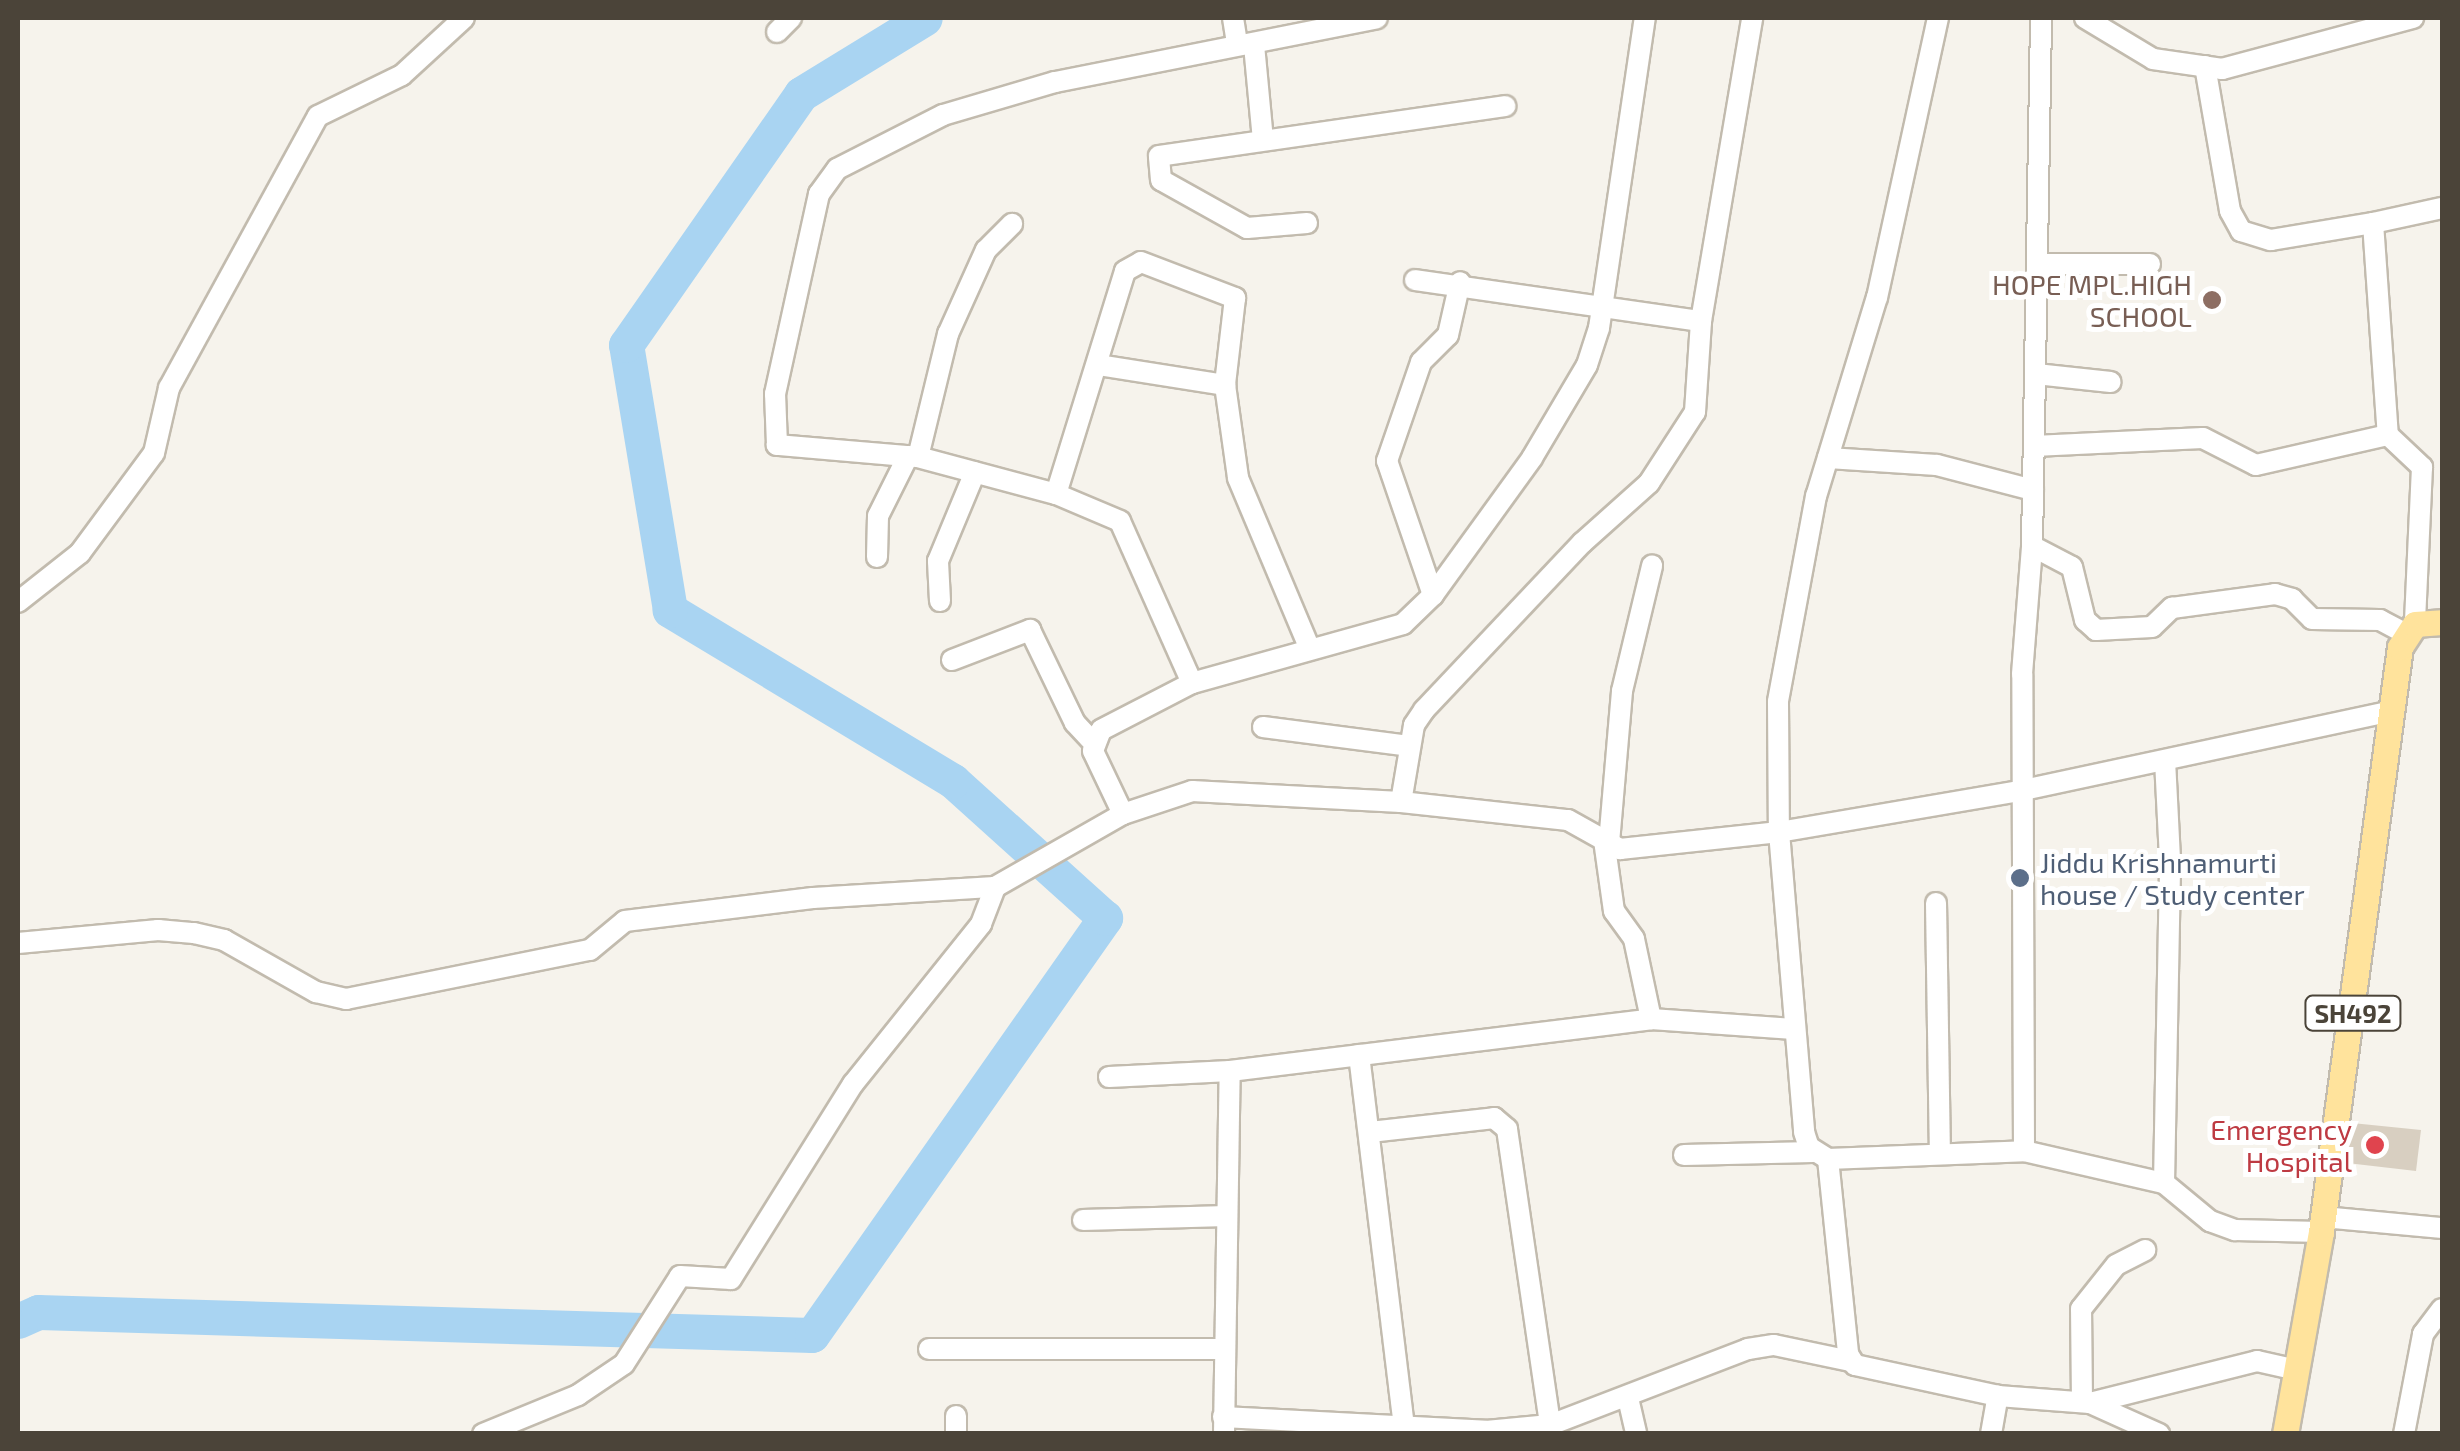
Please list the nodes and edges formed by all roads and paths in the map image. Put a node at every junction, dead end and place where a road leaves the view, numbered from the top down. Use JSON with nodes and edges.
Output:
{"nodes":[{"id":1,"x":464,"y":18,"type":"edge"},
{"id":2,"x":1233,"y":18,"type":"edge"},
{"id":3,"x":1376,"y":18,"type":"edge"},
{"id":4,"x":1646,"y":18,"type":"edge"},
{"id":5,"x":1752,"y":18,"type":"edge"},
{"id":6,"x":1938,"y":18,"type":"edge"},
{"id":7,"x":2041,"y":18,"type":"edge"},
{"id":8,"x":2085,"y":18,"type":"edge"},
{"id":9,"x":2413,"y":18,"type":"edge"},
{"id":10,"x":1245,"y":44,"type":"junction"},
{"id":11,"x":2205,"y":66,"type":"junction"},
{"id":12,"x":1505,"y":106,"type":"dead end"},
{"id":13,"x":1263,"y":140,"type":"junction"},
{"id":14,"x":2442,"y":208,"type":"edge"},
{"id":15,"x":1307,"y":223,"type":"dead end"},
{"id":16,"x":2373,"y":223,"type":"junction"},
{"id":17,"x":1012,"y":224,"type":"dead end"},
{"id":18,"x":2037,"y":264,"type":"junction"},
{"id":19,"x":2150,"y":264,"type":"dead end"},
{"id":20,"x":1415,"y":280,"type":"dead end"},
{"id":21,"x":1460,"y":282,"type":"junction"},
{"id":22,"x":1602,"y":304,"type":"junction"},
{"id":23,"x":1701,"y":321,"type":"junction"},
{"id":24,"x":1098,"y":364,"type":"junction"},
{"id":25,"x":2036,"y":374,"type":"junction"},
{"id":26,"x":2112,"y":382,"type":"dead end"},
{"id":27,"x":1226,"y":385,"type":"junction"},
{"id":28,"x":2388,"y":436,"type":"junction"},
{"id":29,"x":2034,"y":446,"type":"junction"},
{"id":30,"x":913,"y":457,"type":"junction"},
{"id":31,"x":1828,"y":458,"type":"junction"},
{"id":32,"x":975,"y":472,"type":"junction"},
{"id":33,"x":2033,"y":490,"type":"junction"},
{"id":34,"x":1056,"y":494,"type":"junction"},
{"id":35,"x":2032,"y":546,"type":"junction"},
{"id":36,"x":877,"y":558,"type":"dead end"},
{"id":37,"x":1652,"y":566,"type":"dead end"},
{"id":38,"x":1432,"y":595,"type":"junction"},
{"id":39,"x":18,"y":602,"type":"edge"},
{"id":40,"x":940,"y":602,"type":"dead end"},
{"id":41,"x":2442,"y":622,"type":"edge"},
{"id":42,"x":2409,"y":629,"type":"junction"},
{"id":43,"x":1309,"y":647,"type":"junction"},
{"id":44,"x":952,"y":660,"type":"dead end"},
{"id":45,"x":1192,"y":683,"type":"junction"},
{"id":46,"x":2392,"y":711,"type":"junction"},
{"id":47,"x":1264,"y":727,"type":"dead end"},
{"id":48,"x":1092,"y":741,"type":"junction"},
{"id":49,"x":1409,"y":746,"type":"junction"},
{"id":50,"x":2165,"y":762,"type":"junction"},
{"id":51,"x":2024,"y":790,"type":"junction"},
{"id":52,"x":1402,"y":802,"type":"junction"},
{"id":53,"x":1114,"y":820,"type":"junction"},
{"id":54,"x":1779,"y":832,"type":"junction"},
{"id":55,"x":1606,"y":841,"type":"junction"},
{"id":56,"x":995,"y":887,"type":"junction"},
{"id":57,"x":1936,"y":903,"type":"dead end"},
{"id":58,"x":18,"y":943,"type":"edge"},
{"id":59,"x":1651,"y":1019,"type":"junction"},
{"id":60,"x":1794,"y":1030,"type":"junction"},
{"id":61,"x":1359,"y":1055,"type":"junction"},
{"id":62,"x":1230,"y":1071,"type":"junction"},
{"id":63,"x":1110,"y":1077,"type":"dead end"},
{"id":64,"x":1370,"y":1132,"type":"junction"},
{"id":65,"x":1940,"y":1151,"type":"junction"},
{"id":66,"x":2024,"y":1151,"type":"junction"},
{"id":67,"x":1684,"y":1155,"type":"dead end"},
{"id":68,"x":1820,"y":1155,"type":"junction"},
{"id":69,"x":2164,"y":1183,"type":"junction"},
{"id":70,"x":1226,"y":1216,"type":"junction"},
{"id":71,"x":1083,"y":1220,"type":"dead end"},
{"id":72,"x":2322,"y":1224,"type":"junction"},
{"id":73,"x":2442,"y":1228,"type":"edge"},
{"id":74,"x":2145,"y":1250,"type":"dead end"},
{"id":75,"x":2442,"y":1310,"type":"edge"},
{"id":76,"x":929,"y":1349,"type":"dead end"},
{"id":77,"x":1224,"y":1349,"type":"junction"},
{"id":78,"x":1850,"y":1360,"type":"junction"},
{"id":79,"x":2296,"y":1370,"type":"junction"},
{"id":80,"x":1998,"y":1396,"type":"junction"},
{"id":81,"x":1628,"y":1398,"type":"junction"},
{"id":82,"x":2086,"y":1402,"type":"junction"},
{"id":83,"x":1550,"y":1425,"type":"junction"},
{"id":84,"x":1224,"y":1426,"type":"edge"},
{"id":85,"x":1404,"y":1427,"type":"junction"},
{"id":86,"x":1360,"y":1430,"type":"edge"},
{"id":87,"x":1486,"y":1432,"type":"edge"},
{"id":88,"x":483,"y":1434,"type":"edge"},
{"id":89,"x":1636,"y":1434,"type":"edge"},
{"id":90,"x":1991,"y":1434,"type":"edge"},
{"id":91,"x":2159,"y":1434,"type":"edge"},
{"id":92,"x":2285,"y":1434,"type":"edge"},
{"id":93,"x":2404,"y":1434,"type":"edge"}],
"edges":[{"from":1,"to":39,"type":"street"},
{"from":2,"to":10,"type":"street"},
{"from":3,"to":10,"type":"street"},
{"from":4,"to":22,"type":"street"},
{"from":5,"to":23,"type":"street"},
{"from":6,"to":31,"type":"street"},
{"from":7,"to":18,"type":"street"},
{"from":8,"to":11,"type":"street"},
{"from":9,"to":11,"type":"street"},
{"from":10,"to":13,"type":"street"},
{"from":10,"to":30,"type":"street"},
{"from":11,"to":16,"type":"street"},
{"from":12,"to":13,"type":"street"},
{"from":13,"to":15,"type":"street"},
{"from":14,"to":16,"type":"street"},
{"from":16,"to":28,"type":"street"},
{"from":17,"to":30,"type":"street"},
{"from":18,"to":19,"type":"street"},
{"from":18,"to":25,"type":"street"},
{"from":20,"to":21,"type":"street"},
{"from":21,"to":22,"type":"street"},
{"from":21,"to":38,"type":"street"},
{"from":22,"to":23,"type":"street"},
{"from":22,"to":38,"type":"street"},
{"from":23,"to":49,"type":"street"},
{"from":24,"to":27,"type":"street"},
{"from":24,"to":27,"type":"street"},
{"from":24,"to":34,"type":"street"},
{"from":25,"to":26,"type":"street"},
{"from":25,"to":29,"type":"street"},
{"from":27,"to":43,"type":"street"},
{"from":28,"to":29,"type":"street"},
{"from":28,"to":42,"type":"street"},
{"from":29,"to":33,"type":"street"},
{"from":30,"to":32,"type":"street"},
{"from":30,"to":36,"type":"street"},
{"from":31,"to":33,"type":"street"},
{"from":31,"to":54,"type":"street"},
{"from":32,"to":34,"type":"street"},
{"from":32,"to":40,"type":"street"},
{"from":33,"to":35,"type":"street"},
{"from":34,"to":45,"type":"street"},
{"from":35,"to":42,"type":"street"},
{"from":35,"to":51,"type":"street"},
{"from":37,"to":55,"type":"street"},
{"from":38,"to":43,"type":"street"},
{"from":41,"to":42,"type":"main road"},
{"from":42,"to":46,"type":"main road","number":"SH492"},
{"from":43,"to":45,"type":"street"},
{"from":44,"to":48,"type":"street"},
{"from":45,"to":48,"type":"street"},
{"from":46,"to":50,"type":"street"},
{"from":46,"to":72,"type":"main road","number":"SH492"},
{"from":47,"to":49,"type":"street"},
{"from":48,"to":53,"type":"street"},
{"from":49,"to":52,"type":"street"},
{"from":50,"to":51,"type":"street"},
{"from":50,"to":69,"type":"street"},
{"from":51,"to":54,"type":"street"},
{"from":51,"to":66,"type":"street"},
{"from":52,"to":53,"type":"street"},
{"from":52,"to":55,"type":"street"},
{"from":53,"to":56,"type":"street"},
{"from":54,"to":55,"type":"street"},
{"from":54,"to":60,"type":"street"},
{"from":55,"to":59,"type":"street"},
{"from":56,"to":58,"type":"street"},
{"from":56,"to":88,"type":"street"},
{"from":57,"to":65,"type":"street"},
{"from":59,"to":60,"type":"street"},
{"from":59,"to":61,"type":"street"},
{"from":60,"to":68,"type":"street"},
{"from":61,"to":62,"type":"street"},
{"from":61,"to":64,"type":"street"},
{"from":62,"to":63,"type":"street"},
{"from":62,"to":70,"type":"street"},
{"from":64,"to":83,"type":"street"},
{"from":64,"to":85,"type":"street"},
{"from":65,"to":66,"type":"street"},
{"from":65,"to":68,"type":"street"},
{"from":66,"to":69,"type":"street"},
{"from":67,"to":68,"type":"street"},
{"from":68,"to":78,"type":"street"},
{"from":69,"to":72,"type":"street"},
{"from":70,"to":71,"type":"street"},
{"from":70,"to":77,"type":"street"},
{"from":72,"to":73,"type":"street"},
{"from":72,"to":79,"type":"main road","number":"SH492"},
{"from":74,"to":82,"type":"street"},
{"from":75,"to":93,"type":"street"},
{"from":76,"to":77,"type":"street"},
{"from":77,"to":84,"type":"street"},
{"from":78,"to":80,"type":"street"},
{"from":78,"to":81,"type":"street"},
{"from":79,"to":82,"type":"street"},
{"from":79,"to":92,"type":"main road","number":"SH492"},
{"from":80,"to":82,"type":"street"},
{"from":80,"to":90,"type":"street"},
{"from":81,"to":83,"type":"street"},
{"from":81,"to":89,"type":"street"},
{"from":82,"to":91,"type":"street"},
{"from":83,"to":87,"type":"street"},
{"from":84,"to":86,"type":"street"},
{"from":85,"to":86,"type":"street"},
{"from":85,"to":87,"type":"street"}]}
